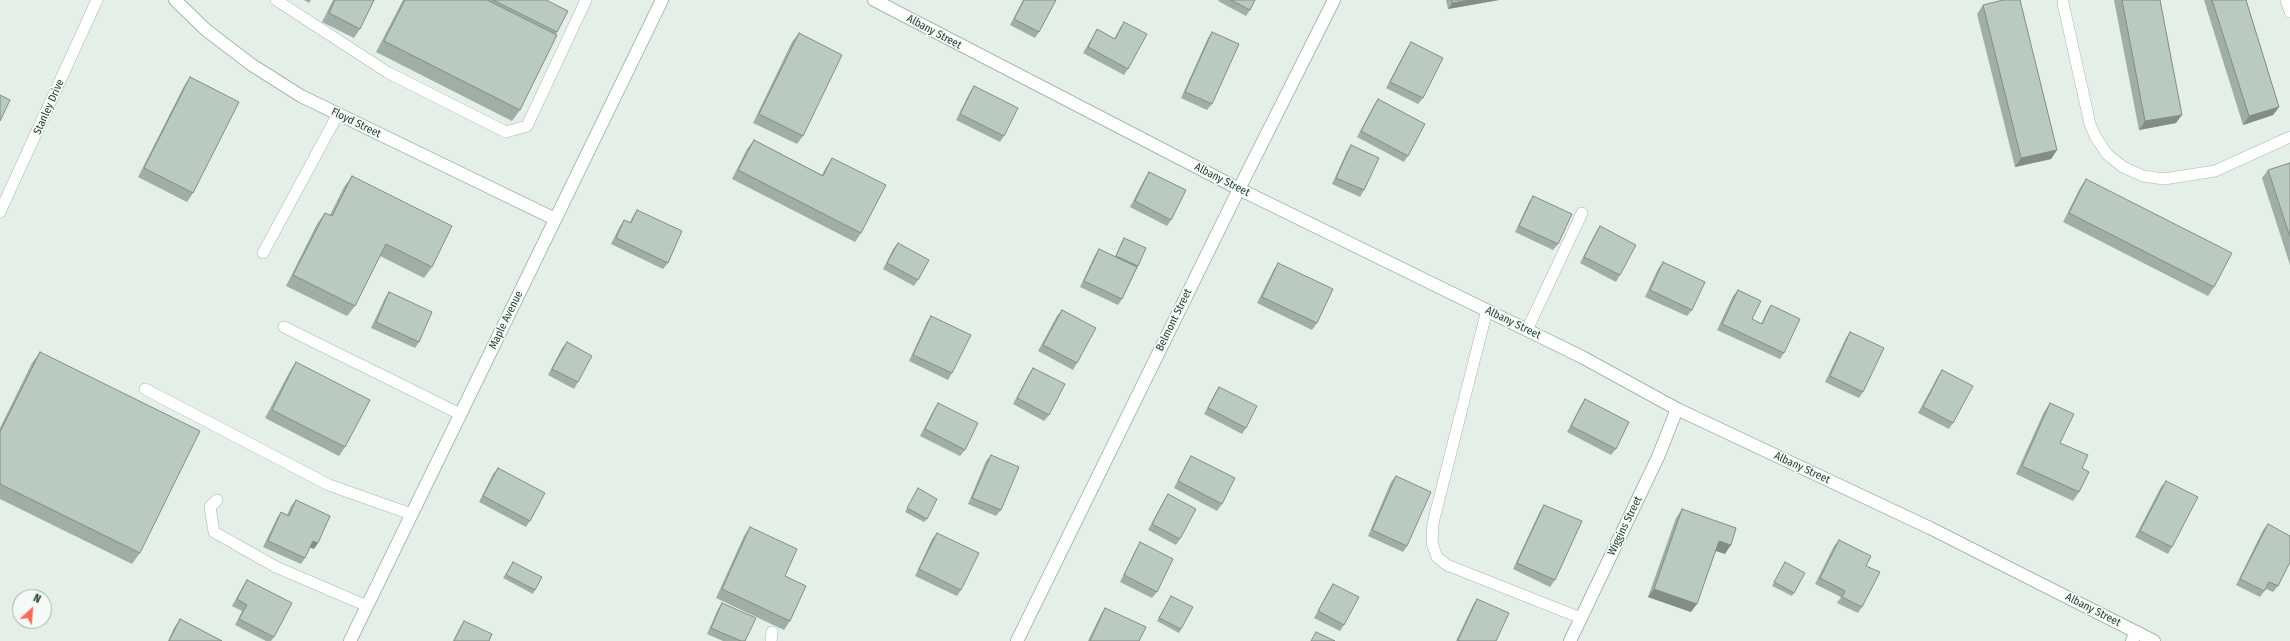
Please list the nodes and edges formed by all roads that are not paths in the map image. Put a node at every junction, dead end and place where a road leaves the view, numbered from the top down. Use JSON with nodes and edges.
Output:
{"nodes":[{"id":1,"x":97,"y":0,"type":"edge"},
{"id":2,"x":175,"y":0,"type":"edge"},
{"id":3,"x":276,"y":0,"type":"edge"},
{"id":4,"x":586,"y":0,"type":"edge"},
{"id":5,"x":662,"y":0,"type":"edge"},
{"id":6,"x":874,"y":0,"type":"edge"},
{"id":7,"x":1334,"y":0,"type":"edge"},
{"id":8,"x":2286,"y":0,"type":"edge"},
{"id":9,"x":2063,"y":3,"type":"dead end"},
{"id":10,"x":2290,"y":12,"type":"edge"},
{"id":11,"x":338,"y":114,"type":"junction"},
{"id":12,"x":2290,"y":137,"type":"edge"},
{"id":13,"x":1239,"y":188,"type":"junction"},
{"id":14,"x":0,"y":212,"type":"edge"},
{"id":15,"x":1582,"y":213,"type":"dead end"},
{"id":16,"x":555,"y":219,"type":"junction"},
{"id":17,"x":263,"y":254,"type":"dead end"},
{"id":18,"x":1487,"y":310,"type":"junction"},
{"id":19,"x":284,"y":327,"type":"dead end"},
{"id":20,"x":1527,"y":330,"type":"junction"},
{"id":21,"x":145,"y":389,"type":"dead end"},
{"id":22,"x":1677,"y":409,"type":"junction"},
{"id":23,"x":460,"y":414,"type":"junction"},
{"id":24,"x":216,"y":500,"type":"dead end"},
{"id":25,"x":411,"y":514,"type":"junction"},
{"id":26,"x":367,"y":606,"type":"junction"},
{"id":27,"x":1581,"y":618,"type":"junction"},
{"id":28,"x":2134,"y":637,"type":"edge"},
{"id":29,"x":350,"y":641,"type":"edge"},
{"id":30,"x":1017,"y":641,"type":"edge"},
{"id":31,"x":1570,"y":641,"type":"edge"},
{"id":32,"x":2154,"y":641,"type":"edge"}],
"edges":[{"from":1,"to":14,"type":"lane","name":"Stanley Drive"},
{"from":2,"to":11,"type":"street","name":"Floyd Street"},
{"from":3,"to":4,"type":"lane"},
{"from":5,"to":16,"type":"street","name":"Maple Avenue"},
{"from":6,"to":13,"type":"street","name":"Albany Street"},
{"from":7,"to":13,"type":"street","name":"Belmont Street"},
{"from":8,"to":10,"type":"lane"},
{"from":9,"to":12,"type":"lane"},
{"from":11,"to":16,"type":"street","name":"Floyd Street"},
{"from":11,"to":17,"type":"lane"},
{"from":13,"to":18,"type":"street","name":"Albany Street"},
{"from":13,"to":30,"type":"street","name":"Belmont Street"},
{"from":15,"to":20,"type":"lane"},
{"from":16,"to":23,"type":"street","name":"Maple Avenue"},
{"from":18,"to":20,"type":"street","name":"Albany Street"},
{"from":18,"to":27,"type":"lane"},
{"from":19,"to":23,"type":"lane"},
{"from":20,"to":22,"type":"street","name":"Albany Street"},
{"from":21,"to":25,"type":"lane"},
{"from":22,"to":27,"type":"street","name":"Wiggins Street"},
{"from":22,"to":28,"type":"street","name":"Albany Street"},
{"from":23,"to":25,"type":"street","name":"Maple Avenue"},
{"from":24,"to":26,"type":"lane"},
{"from":25,"to":26,"type":"street","name":"Maple Avenue"},
{"from":26,"to":29,"type":"street","name":"Maple Avenue"},
{"from":27,"to":31,"type":"street","name":"Wiggins Street"},
{"from":28,"to":32,"type":"street","name":"Albany Street"}]}
